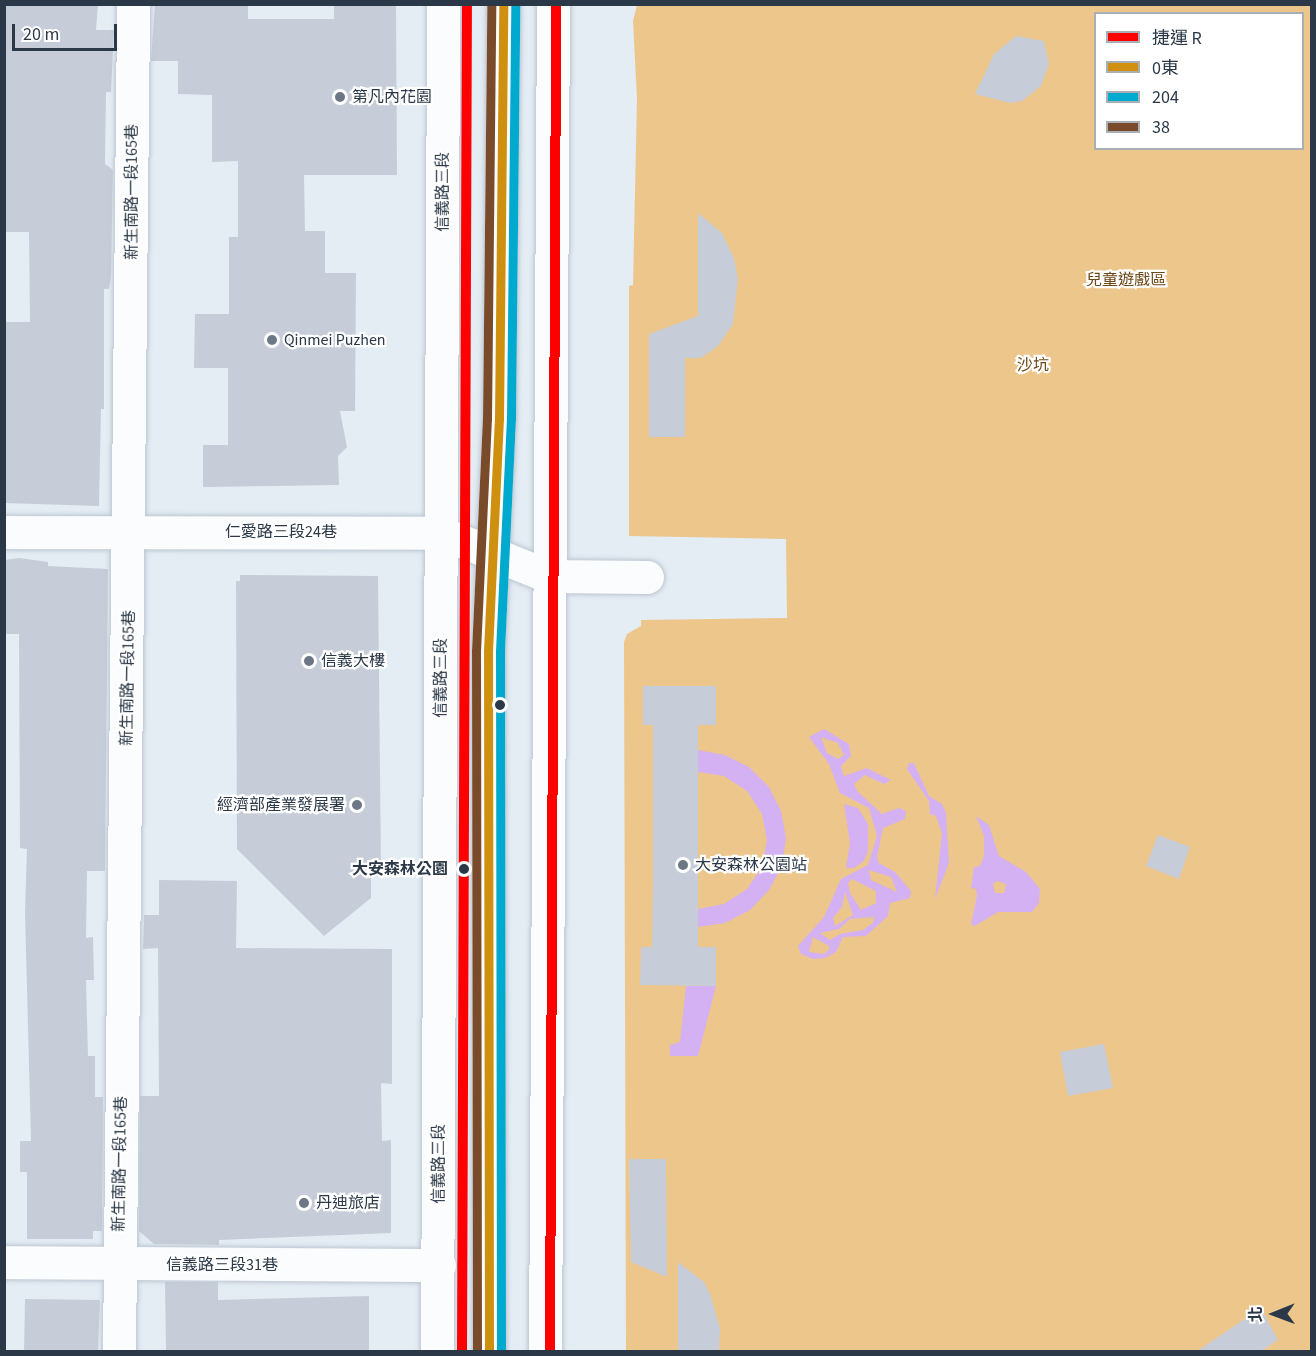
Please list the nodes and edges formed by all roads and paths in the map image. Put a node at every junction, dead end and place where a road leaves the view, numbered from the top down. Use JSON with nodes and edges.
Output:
{"nodes":[{"id":1,"x":133,"y":4,"type":"edge"},
{"id":2,"x":443,"y":4,"type":"edge"},
{"id":3,"x":503,"y":4,"type":"edge"},
{"id":4,"x":553,"y":4,"type":"edge"},
{"id":5,"x":4,"y":532,"type":"edge"},
{"id":6,"x":130,"y":532,"type":"junction"},
{"id":7,"x":442,"y":533,"type":"junction"},
{"id":8,"x":492,"y":551,"type":"junction"},
{"id":9,"x":548,"y":576,"type":"junction"},
{"id":10,"x":647,"y":577,"type":"dead end"},
{"id":11,"x":4,"y":1262,"type":"edge"},
{"id":12,"x":119,"y":1265,"type":"junction"},
{"id":13,"x":439,"y":1265,"type":"junction"},
{"id":14,"x":119,"y":1352,"type":"edge"},
{"id":15,"x":437,"y":1352,"type":"edge"},
{"id":16,"x":489,"y":1352,"type":"edge"},
{"id":17,"x":545,"y":1352,"type":"edge"}],
"edges":[{"from":1,"to":6,"type":"main road","name":"新生南路一段165巷"},
{"from":2,"to":7,"type":"main road","name":"信義路三段"},
{"from":3,"to":8,"type":"main road"},
{"from":4,"to":9,"type":"main road"},
{"from":5,"to":6,"type":"main road","name":"仁愛路三段24巷"},
{"from":6,"to":7,"type":"main road","name":"仁愛路三段24巷"},
{"from":6,"to":12,"type":"main road","name":"新生南路一段165巷"},
{"from":7,"to":8,"type":"main road","name":"仁愛路三段24巷"},
{"from":7,"to":13,"type":"main road","name":"信義路三段"},
{"from":8,"to":9,"type":"main road","name":"仁愛路三段24巷"},
{"from":8,"to":16,"type":"main road"},
{"from":9,"to":10,"type":"main road"},
{"from":9,"to":17,"type":"main road"},
{"from":11,"to":12,"type":"main road","name":"信義路三段31巷"},
{"from":12,"to":13,"type":"main road","name":"信義路三段31巷"},
{"from":12,"to":14,"type":"main road","name":"新生南路一段165巷"},
{"from":13,"to":15,"type":"main road","name":"信義路三段"}]}
